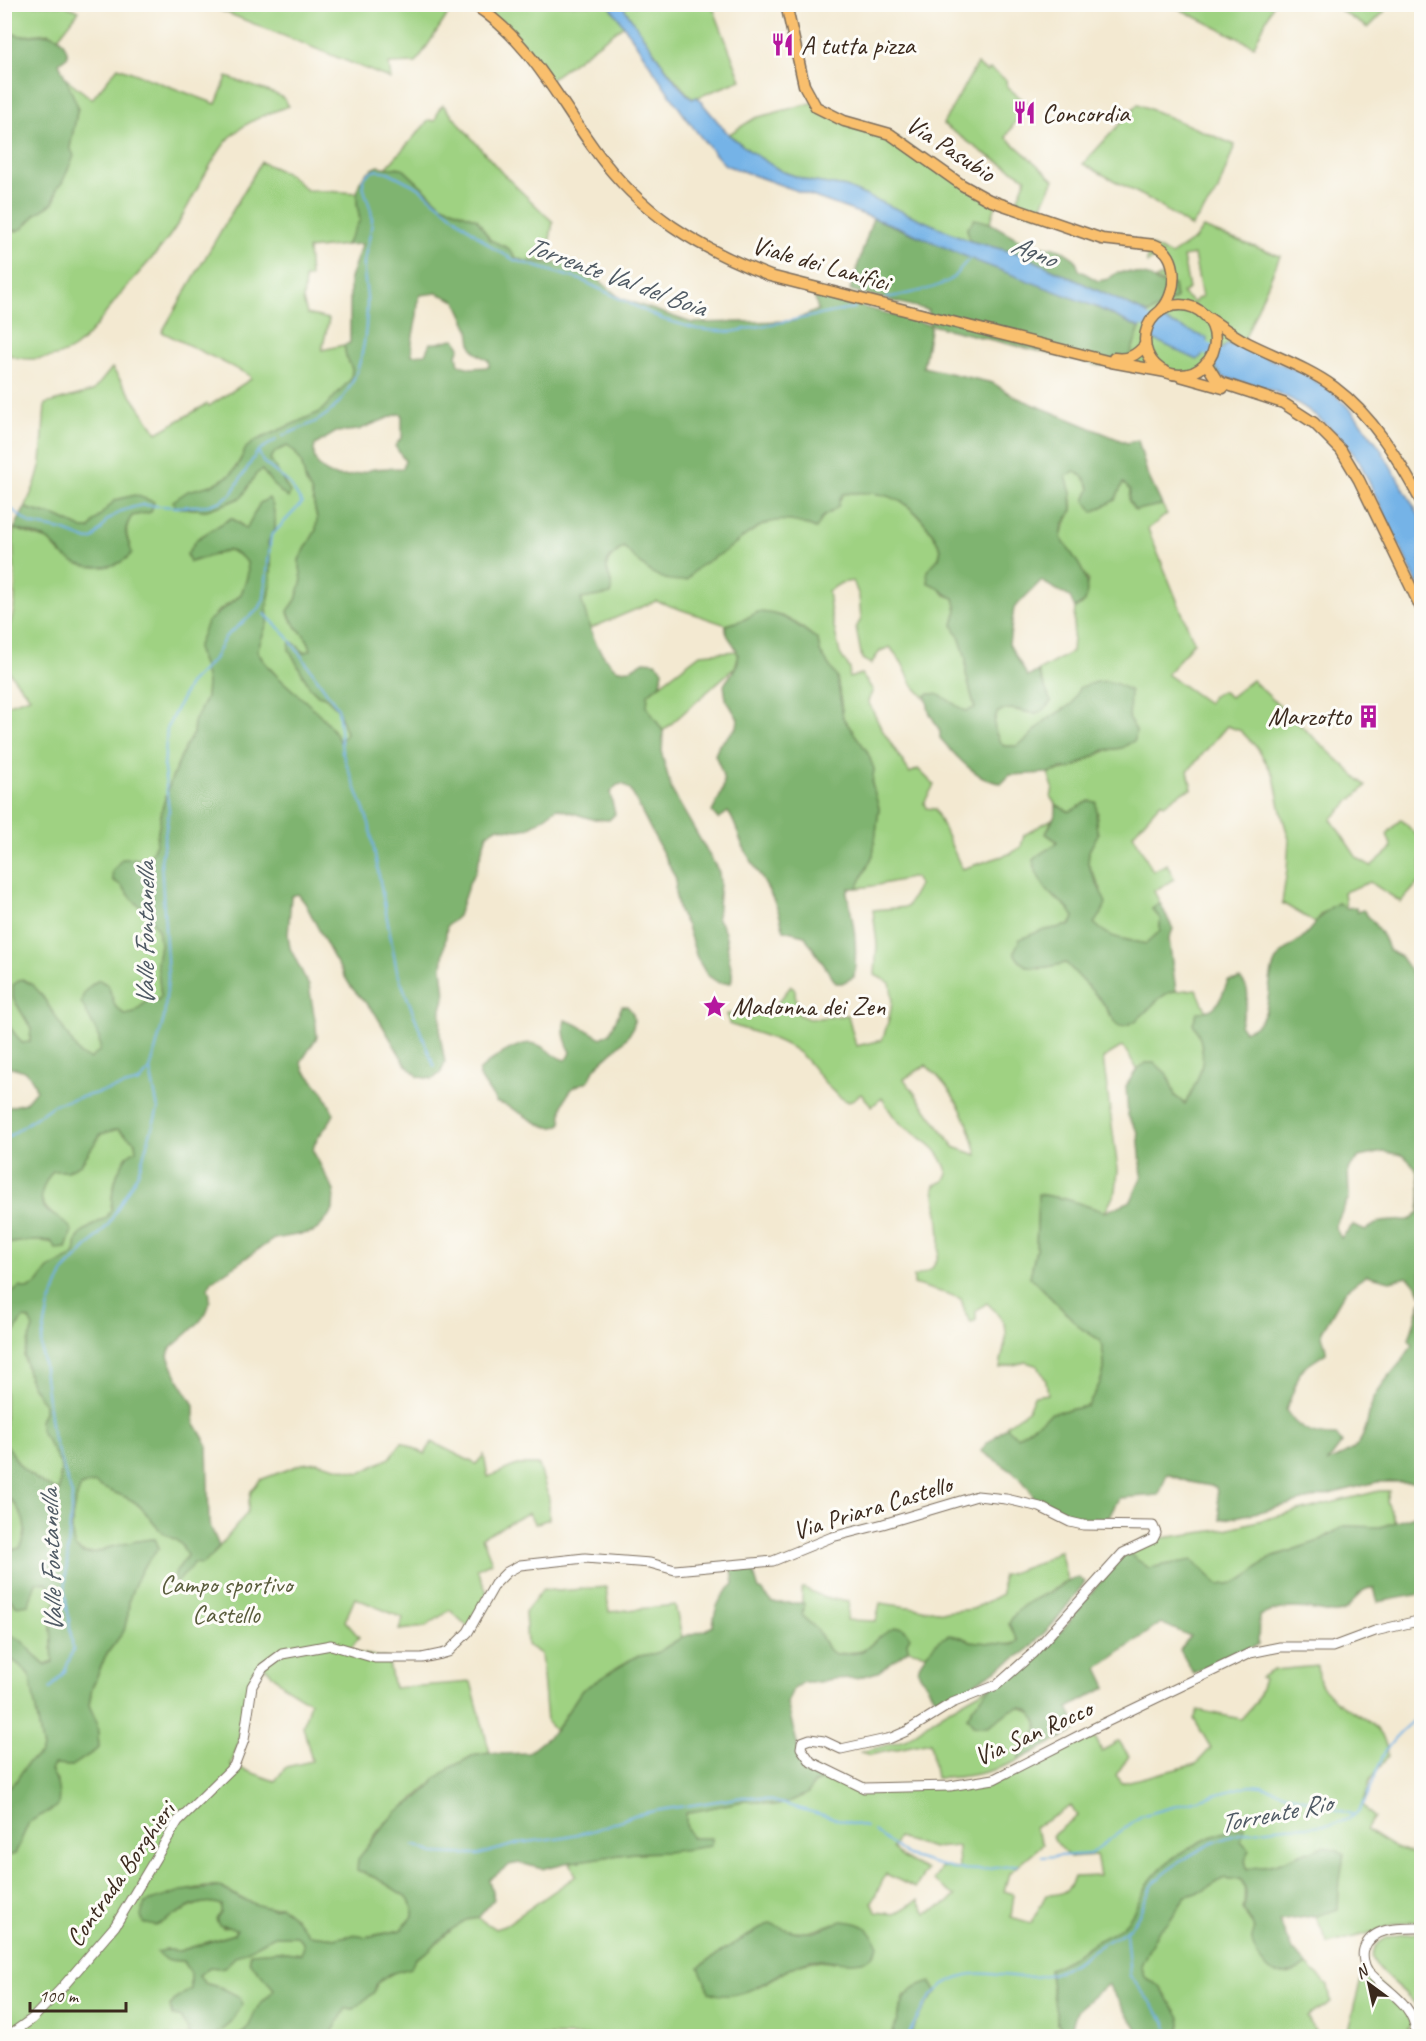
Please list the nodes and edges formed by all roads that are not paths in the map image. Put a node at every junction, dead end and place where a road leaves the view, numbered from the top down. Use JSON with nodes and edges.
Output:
{"nodes":[{"id":1,"x":473,"y":4,"type":"edge"},
{"id":2,"x":786,"y":4,"type":"edge"},
{"id":3,"x":1174,"y":286,"type":"junction"},
{"id":4,"x":1189,"y":305,"type":"junction"},
{"id":5,"x":1162,"y":309,"type":"junction"},
{"id":6,"x":1209,"y":318,"type":"junction"},
{"id":7,"x":1145,"y":340,"type":"junction"},
{"id":8,"x":1246,"y":342,"type":"junction"},
{"id":9,"x":1216,"y":344,"type":"junction"},
{"id":10,"x":1082,"y":353,"type":"junction"},
{"id":11,"x":1206,"y":363,"type":"junction"},
{"id":12,"x":1166,"y":372,"type":"junction"},
{"id":13,"x":1179,"y":375,"type":"junction"},
{"id":14,"x":1253,"y":394,"type":"junction"},
{"id":15,"x":1420,"y":500,"type":"edge"},
{"id":16,"x":1422,"y":610,"type":"edge"},
{"id":17,"x":1154,"y":1539,"type":"joint"},
{"id":18,"x":585,"y":1558,"type":"joint"},
{"id":19,"x":1422,"y":1620,"type":"edge"},
{"id":20,"x":1422,"y":1928,"type":"edge"},
{"id":21,"x":8,"y":2037,"type":"edge"},
{"id":22,"x":1412,"y":2037,"type":"edge"}],
"edges":[{"from":1,"to":10,"type":"main road","name":"Viale dei Lanifici"},
{"from":2,"to":3,"type":"main road","name":"Via Pasubio"},
{"from":3,"to":4,"type":"main road","name":"Via Pasubio"},
{"from":3,"to":5,"type":"main road"},
{"from":4,"to":5,"type":"main road"},
{"from":4,"to":6,"type":"main road"},
{"from":5,"to":7,"type":"main road"},
{"from":6,"to":8,"type":"main road"},
{"from":6,"to":9,"type":"main road"},
{"from":7,"to":10,"type":"main road","name":"Viale dei Lanifici"},
{"from":7,"to":12,"type":"main road"},
{"from":8,"to":9,"type":"main road"},
{"from":8,"to":15,"type":"main road"},
{"from":9,"to":11,"type":"main road"},
{"from":10,"to":12,"type":"main road","name":"Viale dei Lanifici"},
{"from":11,"to":13,"type":"main road"},
{"from":11,"to":14,"type":"main road"},
{"from":12,"to":13,"type":"main road"},
{"from":13,"to":14,"type":"main road"},
{"from":14,"to":16,"type":"main road"},
{"from":17,"to":18,"type":"street","name":"Via Priara Castello"},
{"from":17,"to":19,"type":"street","name":"Via San Rocco"},
{"from":18,"to":21,"type":"street","name":"Contrada Borghieri"},
{"from":20,"to":22,"type":"street"}]}
